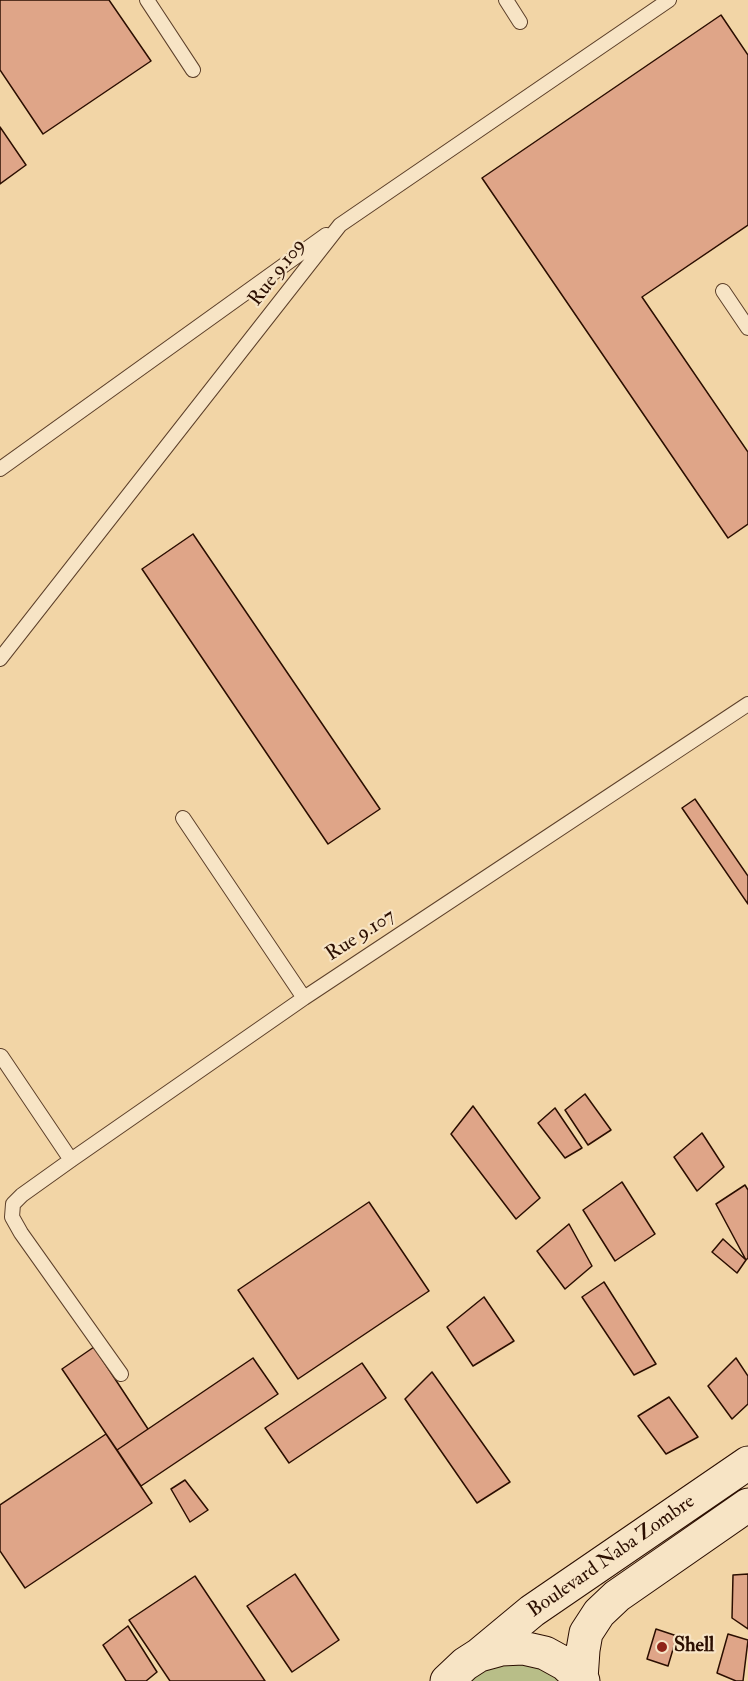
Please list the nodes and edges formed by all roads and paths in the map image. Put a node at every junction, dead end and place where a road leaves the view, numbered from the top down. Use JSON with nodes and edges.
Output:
{"nodes":[{"id":1,"x":147,"y":0,"type":"edge"},
{"id":2,"x":507,"y":0,"type":"edge"},
{"id":3,"x":669,"y":0,"type":"edge"},
{"id":4,"x":520,"y":22,"type":"dead end"},
{"id":5,"x":193,"y":70,"type":"dead end"},
{"id":6,"x":340,"y":225,"type":"junction"},
{"id":7,"x":723,"y":291,"type":"dead end"},
{"id":8,"x":748,"y":328,"type":"edge"},
{"id":9,"x":0,"y":469,"type":"edge"},
{"id":10,"x":0,"y":659,"type":"edge"},
{"id":11,"x":748,"y":704,"type":"edge"},
{"id":12,"x":183,"y":818,"type":"dead end"},
{"id":13,"x":304,"y":998,"type":"junction"},
{"id":14,"x":1,"y":1056,"type":"edge"},
{"id":15,"x":71,"y":1160,"type":"junction"},
{"id":16,"x":121,"y":1374,"type":"dead end"},
{"id":17,"x":748,"y":1463,"type":"edge"},
{"id":18,"x":748,"y":1505,"type":"edge"},
{"id":19,"x":479,"y":1654,"type":"junction"},
{"id":20,"x":447,"y":1679,"type":"edge"},
{"id":21,"x":582,"y":1680,"type":"edge"}],
"edges":[{"from":1,"to":5,"type":"lane"},
{"from":2,"to":4,"type":"lane"},
{"from":3,"to":6,"type":"lane","name":"Rue 9.109"},
{"from":6,"to":9,"type":"lane"},
{"from":6,"to":10,"type":"lane","name":"Rue 9.109"},
{"from":7,"to":8,"type":"lane"},
{"from":11,"to":13,"type":"lane","name":"Rue 9.107"},
{"from":12,"to":13,"type":"lane"},
{"from":13,"to":15,"type":"lane","name":"Rue 9.107"},
{"from":14,"to":15,"type":"lane"},
{"from":15,"to":16,"type":"lane","name":"Rue 9.107"},
{"from":17,"to":19,"type":"main road","name":"Boulevard Naba Zombre"},
{"from":18,"to":21,"type":"main road","name":"Boulevard Naba Zombre"},
{"from":19,"to":20,"type":"main road","name":"Boulevard Naba Zombre"},
{"from":19,"to":21,"type":"main road"}]}
